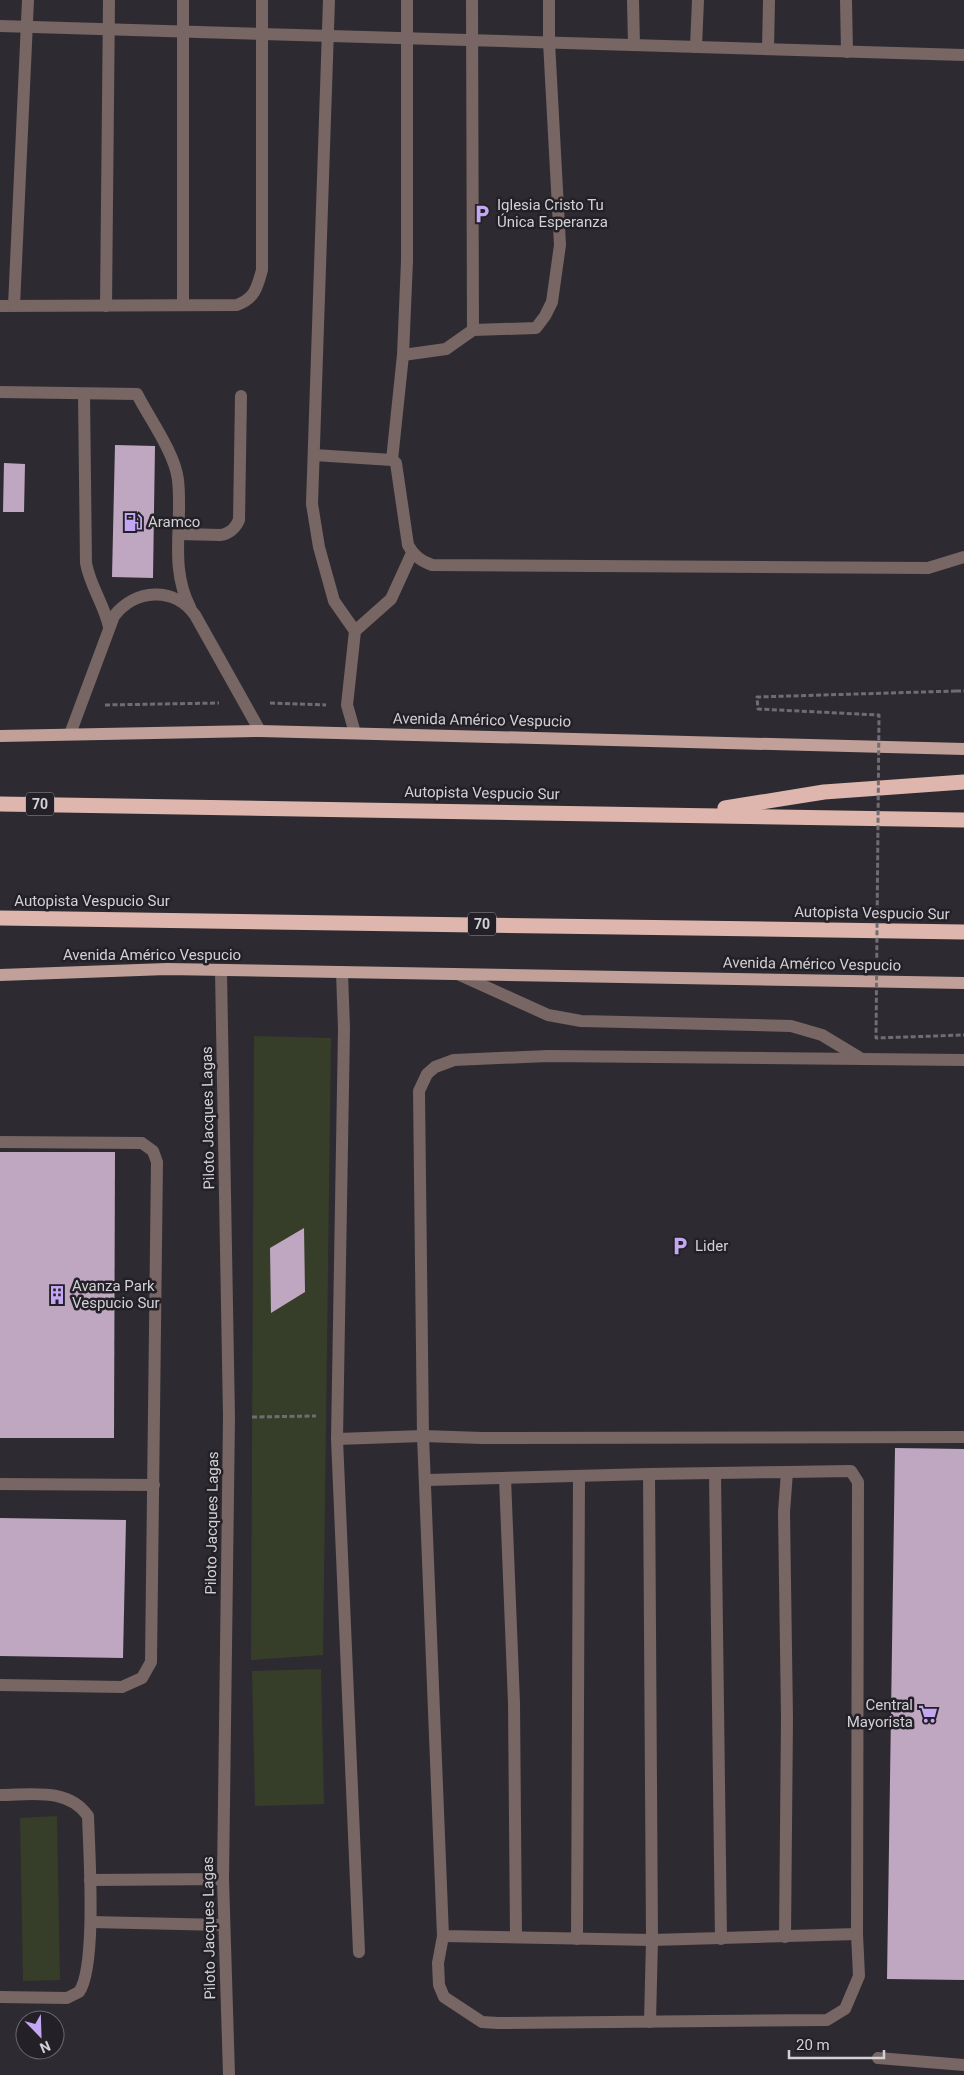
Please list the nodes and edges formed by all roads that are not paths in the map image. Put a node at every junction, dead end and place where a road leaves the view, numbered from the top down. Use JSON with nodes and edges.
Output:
{"nodes":[{"id":1,"x":28,"y":0,"type":"edge"},
{"id":2,"x":109,"y":0,"type":"edge"},
{"id":3,"x":183,"y":0,"type":"edge"},
{"id":4,"x":262,"y":0,"type":"edge"},
{"id":5,"x":330,"y":0,"type":"edge"},
{"id":6,"x":408,"y":0,"type":"edge"},
{"id":7,"x":472,"y":0,"type":"edge"},
{"id":8,"x":549,"y":0,"type":"edge"},
{"id":9,"x":633,"y":0,"type":"edge"},
{"id":10,"x":698,"y":0,"type":"edge"},
{"id":11,"x":769,"y":0,"type":"edge"},
{"id":12,"x":846,"y":0,"type":"edge"},
{"id":13,"x":0,"y":26,"type":"edge"},
{"id":14,"x":27,"y":26,"type":"junction"},
{"id":15,"x":108,"y":29,"type":"junction"},
{"id":16,"x":183,"y":31,"type":"junction"},
{"id":17,"x":262,"y":34,"type":"junction"},
{"id":18,"x":329,"y":36,"type":"junction"},
{"id":19,"x":407,"y":38,"type":"junction"},
{"id":20,"x":471,"y":40,"type":"junction"},
{"id":21,"x":549,"y":42,"type":"junction"},
{"id":22,"x":634,"y":45,"type":"junction"},
{"id":23,"x":696,"y":47,"type":"junction"},
{"id":24,"x":768,"y":49,"type":"junction"},
{"id":25,"x":847,"y":52,"type":"junction"},
{"id":26,"x":964,"y":55,"type":"edge"},
{"id":27,"x":183,"y":305,"type":"junction"},
{"id":28,"x":0,"y":306,"type":"edge"},
{"id":29,"x":14,"y":306,"type":"junction"},
{"id":30,"x":106,"y":306,"type":"junction"},
{"id":31,"x":473,"y":330,"type":"junction"},
{"id":32,"x":404,"y":355,"type":"junction"},
{"id":33,"x":0,"y":392,"type":"edge"},
{"id":34,"x":84,"y":394,"type":"junction"},
{"id":35,"x":241,"y":396,"type":"dead end"},
{"id":36,"x":314,"y":454,"type":"junction"},
{"id":37,"x":392,"y":460,"type":"junction"},
{"id":38,"x":179,"y":534,"type":"junction"},
{"id":39,"x":412,"y":553,"type":"junction"},
{"id":40,"x":964,"y":557,"type":"edge"},
{"id":41,"x":190,"y":607,"type":"junction"},
{"id":42,"x":109,"y":627,"type":"junction"},
{"id":43,"x":355,"y":631,"type":"junction"},
{"id":44,"x":260,"y":731,"type":"junction"},
{"id":45,"x":355,"y":733,"type":"junction"},
{"id":46,"x":70,"y":734,"type":"junction"},
{"id":47,"x":0,"y":736,"type":"edge"},
{"id":48,"x":964,"y":749,"type":"edge"},
{"id":49,"x":964,"y":782,"type":"edge"},
{"id":50,"x":0,"y":804,"type":"edge"},
{"id":51,"x":688,"y":814,"type":"junction"},
{"id":52,"x":964,"y":820,"type":"edge"},
{"id":53,"x":0,"y":918,"type":"edge"},
{"id":54,"x":964,"y":932,"type":"edge"},
{"id":55,"x":222,"y":970,"type":"junction"},
{"id":56,"x":342,"y":972,"type":"junction"},
{"id":57,"x":460,"y":974,"type":"junction"},
{"id":58,"x":0,"y":975,"type":"edge"},
{"id":59,"x":964,"y":983,"type":"edge"},
{"id":60,"x":862,"y":1059,"type":"junction"},
{"id":61,"x":964,"y":1060,"type":"edge"},
{"id":62,"x":0,"y":1142,"type":"edge"},
{"id":63,"x":424,"y":1436,"type":"junction"},
{"id":64,"x":964,"y":1437,"type":"edge"},
{"id":65,"x":337,"y":1439,"type":"junction"},
{"id":66,"x":787,"y":1472,"type":"junction"},
{"id":67,"x":715,"y":1473,"type":"junction"},
{"id":68,"x":649,"y":1474,"type":"junction"},
{"id":69,"x":579,"y":1476,"type":"junction"},
{"id":70,"x":505,"y":1478,"type":"junction"},
{"id":71,"x":426,"y":1480,"type":"junction"},
{"id":72,"x":0,"y":1484,"type":"edge"},
{"id":73,"x":154,"y":1485,"type":"junction"},
{"id":74,"x":0,"y":1685,"type":"edge"},
{"id":75,"x":0,"y":1795,"type":"edge"},
{"id":76,"x":223,"y":1879,"type":"junction"},
{"id":77,"x":90,"y":1880,"type":"junction"},
{"id":78,"x":91,"y":1922,"type":"junction"},
{"id":79,"x":224,"y":1925,"type":"junction"},
{"id":80,"x":858,"y":1934,"type":"junction"},
{"id":81,"x":444,"y":1936,"type":"junction"},
{"id":82,"x":516,"y":1937,"type":"junction"},
{"id":83,"x":785,"y":1937,"type":"junction"},
{"id":84,"x":578,"y":1939,"type":"junction"},
{"id":85,"x":721,"y":1939,"type":"junction"},
{"id":86,"x":652,"y":1940,"type":"junction"},
{"id":87,"x":359,"y":1952,"type":"dead end"},
{"id":88,"x":0,"y":1997,"type":"edge"},
{"id":89,"x":650,"y":2022,"type":"junction"},
{"id":90,"x":878,"y":2058,"type":"dead end"},
{"id":91,"x":964,"y":2065,"type":"edge"},
{"id":92,"x":229,"y":2075,"type":"edge"}],
"edges":[{"from":1,"to":14,"type":"street"},
{"from":2,"to":15,"type":"street"},
{"from":3,"to":16,"type":"street"},
{"from":4,"to":17,"type":"street"},
{"from":5,"to":18,"type":"street"},
{"from":6,"to":19,"type":"street"},
{"from":7,"to":20,"type":"street"},
{"from":8,"to":21,"type":"street"},
{"from":9,"to":22,"type":"street"},
{"from":10,"to":23,"type":"street"},
{"from":11,"to":24,"type":"street"},
{"from":12,"to":25,"type":"street"},
{"from":13,"to":14,"type":"street"},
{"from":14,"to":15,"type":"street"},
{"from":14,"to":29,"type":"street"},
{"from":15,"to":16,"type":"street"},
{"from":15,"to":30,"type":"street"},
{"from":16,"to":17,"type":"street"},
{"from":16,"to":27,"type":"street"},
{"from":17,"to":18,"type":"street"},
{"from":17,"to":27,"type":"street"},
{"from":18,"to":19,"type":"street"},
{"from":18,"to":36,"type":"street"},
{"from":19,"to":20,"type":"street"},
{"from":19,"to":32,"type":"street"},
{"from":20,"to":21,"type":"street"},
{"from":20,"to":31,"type":"street"},
{"from":21,"to":22,"type":"street"},
{"from":21,"to":31,"type":"street"},
{"from":22,"to":23,"type":"street"},
{"from":23,"to":24,"type":"street"},
{"from":24,"to":25,"type":"street"},
{"from":25,"to":26,"type":"street"},
{"from":27,"to":30,"type":"street"},
{"from":28,"to":29,"type":"street"},
{"from":29,"to":30,"type":"street"},
{"from":31,"to":32,"type":"street"},
{"from":32,"to":37,"type":"street"},
{"from":33,"to":34,"type":"street"},
{"from":34,"to":38,"type":"street"},
{"from":34,"to":42,"type":"street"},
{"from":35,"to":38,"type":"street"},
{"from":36,"to":37,"type":"street"},
{"from":36,"to":43,"type":"street"},
{"from":37,"to":39,"type":"street"},
{"from":38,"to":41,"type":"street"},
{"from":39,"to":40,"type":"street"},
{"from":39,"to":43,"type":"street"},
{"from":41,"to":42,"type":"street"},
{"from":41,"to":44,"type":"street"},
{"from":42,"to":46,"type":"street"},
{"from":43,"to":45,"type":"street"},
{"from":44,"to":45,"type":"main road","name":"Avenida Américo Vespucio"},
{"from":44,"to":46,"type":"main road","name":"Avenida Américo Vespucio"},
{"from":45,"to":48,"type":"main road","name":"Avenida Américo Vespucio"},
{"from":46,"to":47,"type":"main road","name":"Avenida Américo Vespucio"},
{"from":49,"to":51,"type":"highway"},
{"from":50,"to":51,"type":"highway","name":"Autopista Vespucio Sur","number":"70"},
{"from":51,"to":52,"type":"highway","name":"Autopista Vespucio Sur","number":"70"},
{"from":53,"to":54,"type":"highway","name":"Autopista Vespucio Sur","number":"70"},
{"from":55,"to":56,"type":"main road","name":"Avenida Américo Vespucio"},
{"from":55,"to":58,"type":"main road","name":"Avenida Américo Vespucio"},
{"from":55,"to":76,"type":"street","name":"Piloto Jacques Lagas"},
{"from":56,"to":57,"type":"main road","name":"Avenida Américo Vespucio"},
{"from":56,"to":65,"type":"street"},
{"from":57,"to":59,"type":"main road","name":"Avenida Américo Vespucio"},
{"from":57,"to":60,"type":"street"},
{"from":60,"to":61,"type":"street"},
{"from":60,"to":63,"type":"street"},
{"from":62,"to":73,"type":"street"},
{"from":63,"to":64,"type":"street"},
{"from":63,"to":65,"type":"street"},
{"from":63,"to":71,"type":"street"},
{"from":65,"to":87,"type":"street"},
{"from":66,"to":67,"type":"street"},
{"from":66,"to":80,"type":"street"},
{"from":66,"to":83,"type":"street"},
{"from":67,"to":68,"type":"street"},
{"from":67,"to":85,"type":"street"},
{"from":68,"to":69,"type":"street"},
{"from":68,"to":86,"type":"street"},
{"from":69,"to":70,"type":"street"},
{"from":69,"to":84,"type":"street"},
{"from":70,"to":71,"type":"street"},
{"from":70,"to":82,"type":"street"},
{"from":71,"to":81,"type":"street"},
{"from":72,"to":73,"type":"street"},
{"from":73,"to":74,"type":"street"},
{"from":75,"to":77,"type":"street"},
{"from":76,"to":77,"type":"street"},
{"from":76,"to":79,"type":"street","name":"Piloto Jacques Lagas"},
{"from":77,"to":78,"type":"street"},
{"from":78,"to":79,"type":"street"},
{"from":78,"to":88,"type":"street"},
{"from":79,"to":92,"type":"street","name":"Piloto Jacques Lagas"},
{"from":80,"to":83,"type":"street"},
{"from":80,"to":89,"type":"street"},
{"from":81,"to":82,"type":"street"},
{"from":81,"to":89,"type":"street"},
{"from":82,"to":84,"type":"street"},
{"from":83,"to":85,"type":"street"},
{"from":84,"to":86,"type":"street"},
{"from":85,"to":86,"type":"street"},
{"from":86,"to":89,"type":"street"},
{"from":90,"to":91,"type":"street"}]}
